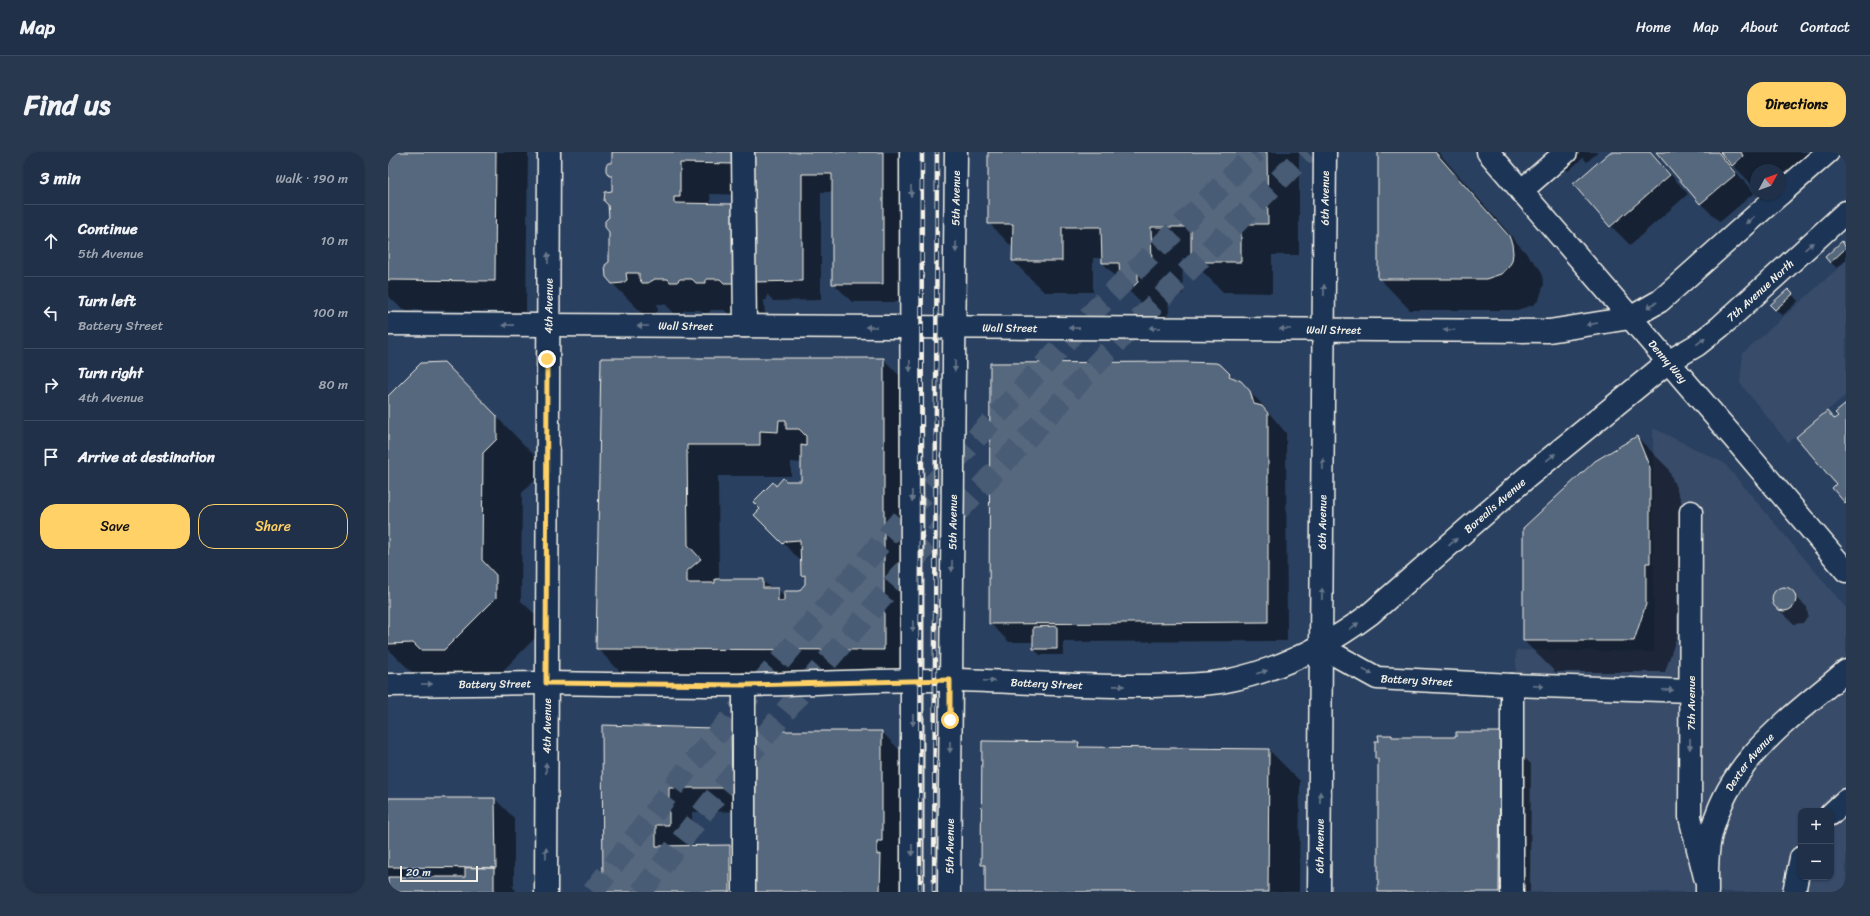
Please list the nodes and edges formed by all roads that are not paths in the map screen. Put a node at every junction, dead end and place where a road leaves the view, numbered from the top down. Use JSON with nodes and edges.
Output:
{"nodes":[{"id":1,"x":549,"y":152,"type":"edge"},
{"id":2,"x":743,"y":152,"type":"edge"},
{"id":3,"x":911,"y":152,"type":"edge"},
{"id":4,"x":956,"y":152,"type":"edge"},
{"id":5,"x":1325,"y":152,"type":"edge"},
{"id":6,"x":1488,"y":152,"type":"edge"},
{"id":7,"x":1566,"y":152,"type":"edge"},
{"id":8,"x":1828,"y":152,"type":"edge"},
{"id":9,"x":1786,"y":189,"type":"edge"},
{"id":10,"x":1522,"y":191,"type":"junction"},
{"id":11,"x":1773,"y":200,"type":"edge"},
{"id":12,"x":1846,"y":212,"type":"edge"},
{"id":13,"x":1630,"y":318,"type":"junction"},
{"id":14,"x":388,"y":324,"type":"edge"},
{"id":15,"x":547,"y":325,"type":"junction"},
{"id":16,"x":745,"y":326,"type":"junction"},
{"id":17,"x":956,"y":327,"type":"junction"},
{"id":18,"x":910,"y":328,"type":"junction"},
{"id":19,"x":1324,"y":329,"type":"junction"},
{"id":20,"x":1668,"y":362,"type":"junction"},
{"id":21,"x":1691,"y":512,"type":"dead end"},
{"id":22,"x":1846,"y":571,"type":"edge"},
{"id":23,"x":1321,"y":647,"type":"junction"},
{"id":24,"x":1846,"y":671,"type":"edge"},
{"id":25,"x":950,"y":680,"type":"junction"},
{"id":26,"x":914,"y":681,"type":"junction"},
{"id":27,"x":546,"y":683,"type":"junction"},
{"id":28,"x":388,"y":685,"type":"edge"},
{"id":29,"x":744,"y":685,"type":"junction"},
{"id":30,"x":1512,"y":685,"type":"junction"},
{"id":31,"x":1691,"y":691,"type":"junction"},
{"id":32,"x":1846,"y":800,"type":"edge"},
{"id":33,"x":1834,"y":811,"type":"edge"},
{"id":34,"x":1798,"y":873,"type":"edge"},
{"id":35,"x":1707,"y":888,"type":"edge"},
{"id":36,"x":546,"y":892,"type":"edge"},
{"id":37,"x":744,"y":892,"type":"edge"},
{"id":38,"x":912,"y":892,"type":"edge"},
{"id":39,"x":949,"y":892,"type":"edge"},
{"id":40,"x":1319,"y":892,"type":"edge"},
{"id":41,"x":1512,"y":892,"type":"edge"},
{"id":42,"x":1794,"y":892,"type":"edge"}],
"edges":[{"from":15,"to":1,"type":"main road","name":"4th Avenue","one_way":true},
{"from":2,"to":16,"type":"main road"},
{"from":3,"to":18,"type":"main road","one_way":true},
{"from":4,"to":17,"type":"main road","name":"5th Avenue","one_way":true},
{"from":19,"to":5,"type":"main road","name":"6th Avenue","one_way":true},
{"from":6,"to":10,"type":"main road","name":"Denny Way"},
{"from":7,"to":10,"type":"main road"},
{"from":8,"to":9,"type":"main road"},
{"from":10,"to":13,"type":"main road","name":"Denny Way"},
{"from":11,"to":13,"type":"main road","one_way":true},
{"from":20,"to":12,"type":"main road","name":"7th Avenue North","one_way":true},
{"from":13,"to":19,"type":"main road","name":"Wall Street","one_way":true},
{"from":13,"to":20,"type":"main road","name":"Denny Way"},
{"from":15,"to":14,"type":"main road","name":"Wall Street","one_way":true},
{"from":16,"to":15,"type":"main road","name":"Wall Street","one_way":true},
{"from":15,"to":27,"type":"main road","name":"4th Avenue"},
{"from":18,"to":16,"type":"main road","name":"Wall Street","one_way":true},
{"from":17,"to":18,"type":"main road","name":"Wall Street"},
{"from":19,"to":17,"type":"main road","name":"Wall Street","one_way":true},
{"from":17,"to":25,"type":"main road","name":"5th Avenue","one_way":true},
{"from":18,"to":26,"type":"main road","one_way":true},
{"from":23,"to":19,"type":"main road","name":"6th Avenue","one_way":true},
{"from":20,"to":22,"type":"main road","name":"Denny Way"},
{"from":23,"to":20,"type":"main road","name":"Borealis Avenue","one_way":true},
{"from":21,"to":31,"type":"main road","name":"7th Avenue"},
{"from":25,"to":23,"type":"main road","name":"Battery Street","one_way":true},
{"from":23,"to":30,"type":"main road","name":"Battery Street","one_way":true},
{"from":40,"to":23,"type":"main road","name":"6th Avenue","one_way":true},
{"from":24,"to":35,"type":"main road","name":"Dexter Avenue"},
{"from":25,"to":26,"type":"main road","name":"Battery Street"},
{"from":25,"to":39,"type":"main road","name":"5th Avenue","one_way":true},
{"from":26,"to":29,"type":"main road","name":"Battery Street"},
{"from":26,"to":38,"type":"main road","one_way":true},
{"from":28,"to":27,"type":"main road","name":"Battery Street","one_way":true},
{"from":27,"to":29,"type":"main road","name":"Battery Street"},
{"from":36,"to":27,"type":"main road","name":"4th Avenue","one_way":true},
{"from":29,"to":37,"type":"main road"},
{"from":30,"to":31,"type":"main road","name":"Battery Street","one_way":true},
{"from":30,"to":41,"type":"main road"},
{"from":31,"to":35,"type":"main road","name":"7th Avenue","one_way":true},
{"from":32,"to":33,"type":"main road"},
{"from":34,"to":42,"type":"main road"}]}
